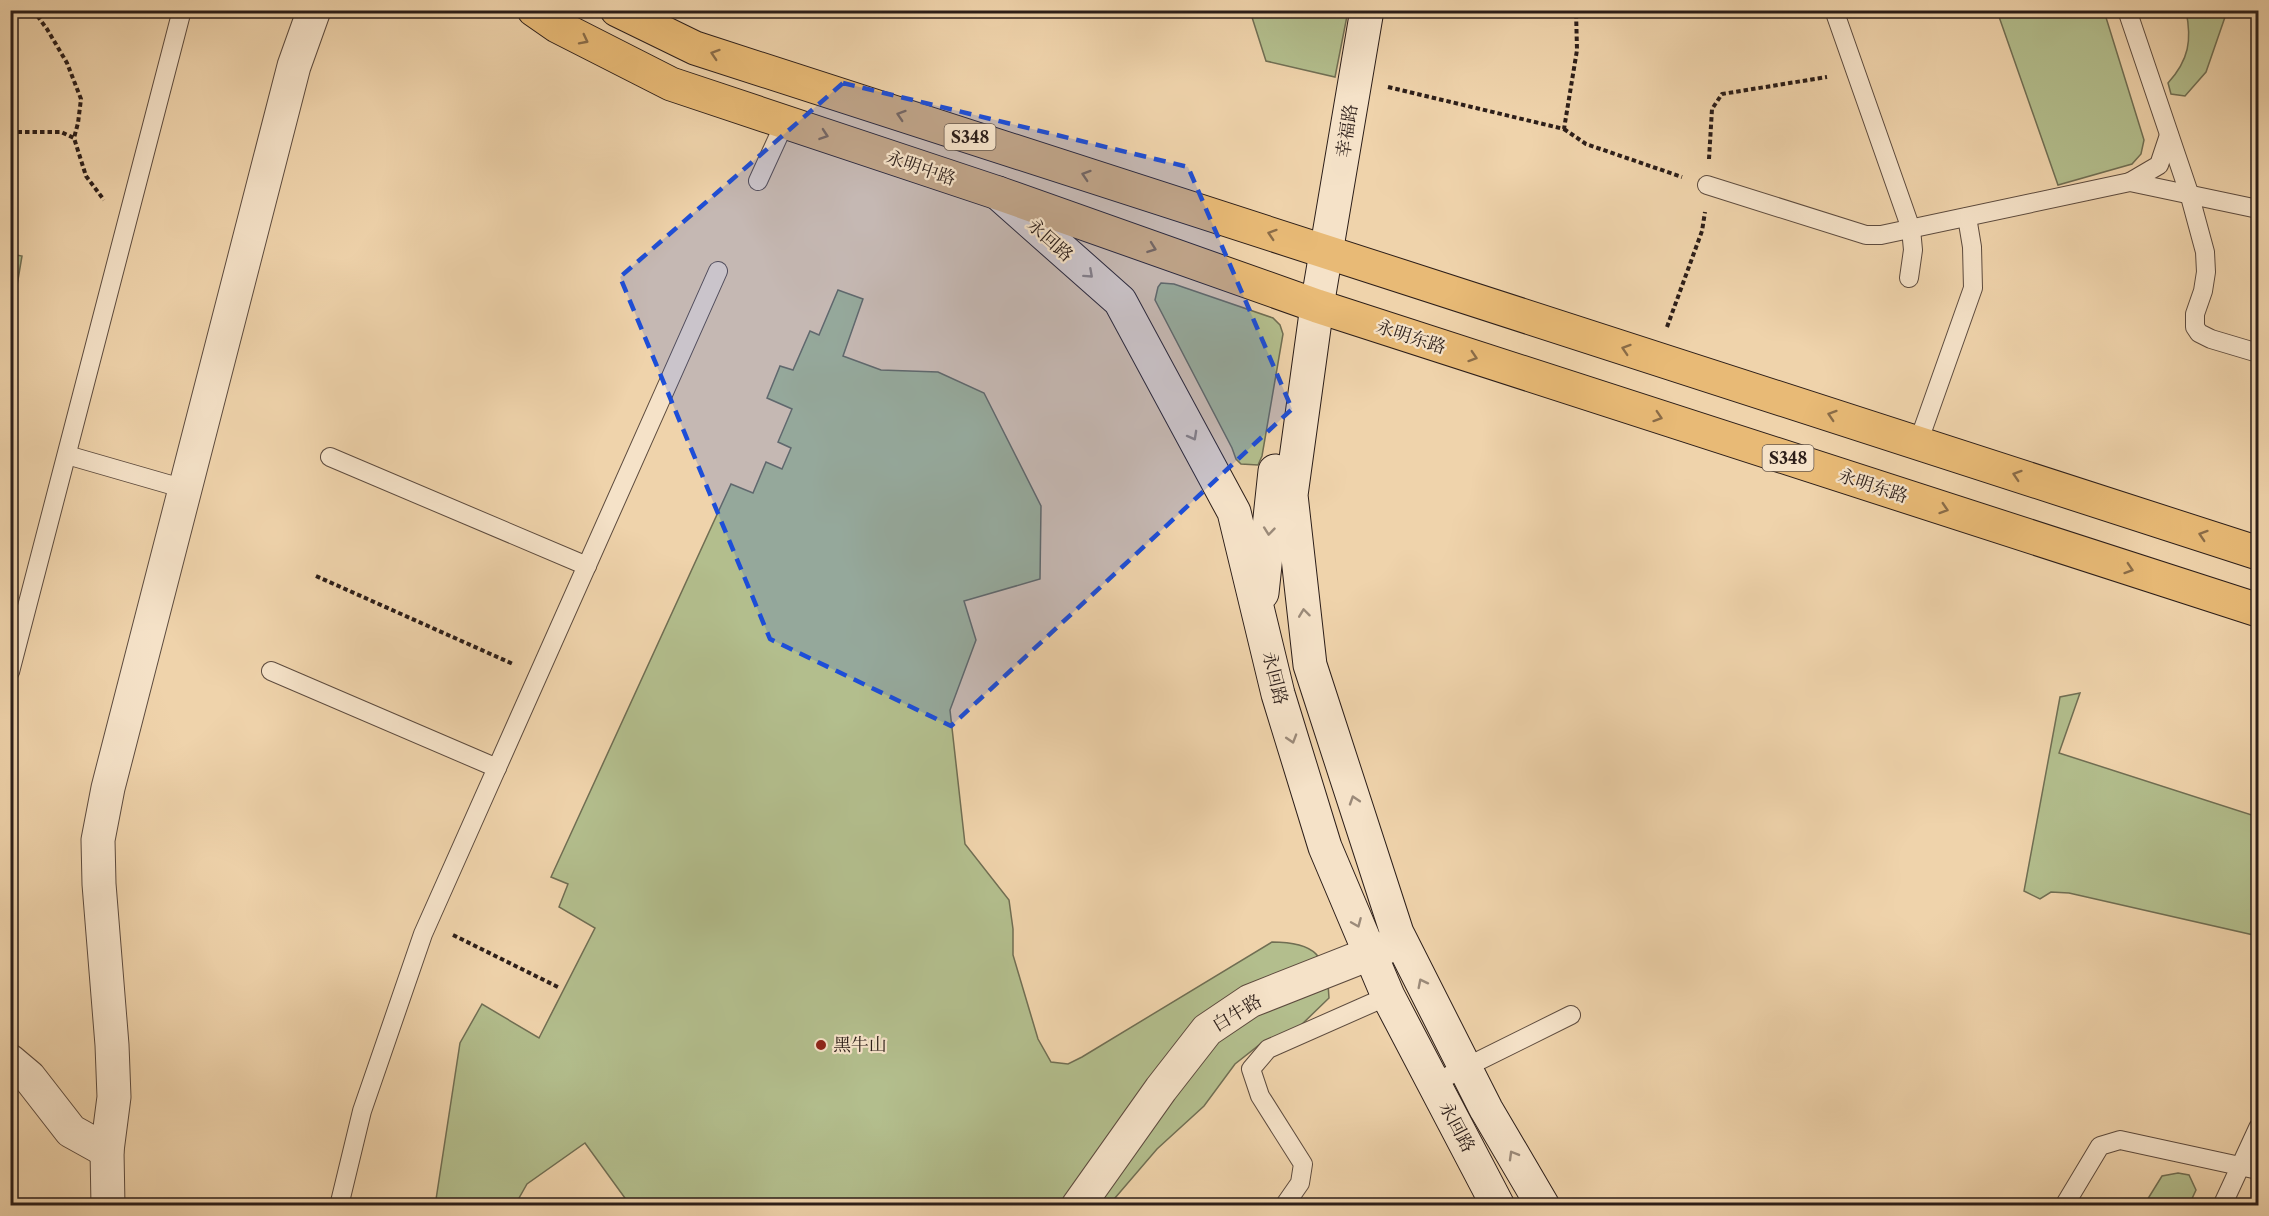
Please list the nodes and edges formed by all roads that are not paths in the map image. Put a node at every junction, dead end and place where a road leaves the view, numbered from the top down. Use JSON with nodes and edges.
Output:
{"nodes":[{"id":1,"x":182,"y":10,"type":"edge"},
{"id":2,"x":314,"y":10,"type":"edge"},
{"id":3,"x":534,"y":10,"type":"edge"},
{"id":4,"x":1366,"y":10,"type":"edge"},
{"id":5,"x":1834,"y":10,"type":"edge"},
{"id":6,"x":2127,"y":10,"type":"edge"},
{"id":7,"x":633,"y":14,"type":"edge"},
{"id":8,"x":785,"y":122,"type":"junction"},
{"id":9,"x":2169,"y":135,"type":"junction"},
{"id":10,"x":758,"y":181,"type":"dead end"},
{"id":11,"x":2130,"y":182,"type":"junction"},
{"id":12,"x":1707,"y":185,"type":"road end"},
{"id":13,"x":998,"y":193,"type":"junction"},
{"id":14,"x":2189,"y":193,"type":"junction"},
{"id":15,"x":2259,"y":209,"type":"edge"},
{"id":16,"x":1967,"y":217,"type":"junction"},
{"id":17,"x":1911,"y":229,"type":"junction"},
{"id":18,"x":1328,"y":252,"type":"junction"},
{"id":19,"x":718,"y":271,"type":"dead end"},
{"id":20,"x":1909,"y":278,"type":"dead end"},
{"id":21,"x":1307,"y":303,"type":"junction"},
{"id":22,"x":2259,"y":353,"type":"edge"},
{"id":23,"x":1918,"y":443,"type":"junction"},
{"id":24,"x":67,"y":455,"type":"junction"},
{"id":25,"x":330,"y":457,"type":"dead end"},
{"id":26,"x":185,"y":489,"type":"junction"},
{"id":27,"x":2259,"y":553,"type":"edge"},
{"id":28,"x":587,"y":566,"type":"junction"},
{"id":29,"x":2259,"y":610,"type":"edge"},
{"id":30,"x":1260,"y":616,"type":"junction"},
{"id":31,"x":271,"y":671,"type":"dead end"},
{"id":32,"x":10,"y":672,"type":"edge"},
{"id":33,"x":497,"y":768,"type":"junction"},
{"id":34,"x":1401,"y":941,"type":"junction"},
{"id":35,"x":1370,"y":954,"type":"junction"},
{"id":36,"x":1388,"y":996,"type":"junction"},
{"id":37,"x":1571,"y":1015,"type":"dead end"},
{"id":38,"x":10,"y":1061,"type":"edge"},
{"id":39,"x":1465,"y":1068,"type":"junction"},
{"id":40,"x":1434,"y":1083,"type":"junction"},
{"id":41,"x":2259,"y":1128,"type":"edge"},
{"id":42,"x":107,"y":1151,"type":"junction"},
{"id":43,"x":2249,"y":1168,"type":"edge"},
{"id":44,"x":108,"y":1206,"type":"edge"},
{"id":45,"x":339,"y":1206,"type":"edge"},
{"id":46,"x":1078,"y":1206,"type":"edge"},
{"id":47,"x":1284,"y":1206,"type":"edge"},
{"id":48,"x":1498,"y":1206,"type":"edge"},
{"id":49,"x":1543,"y":1206,"type":"edge"},
{"id":50,"x":2064,"y":1206,"type":"edge"},
{"id":51,"x":2222,"y":1206,"type":"edge"}],
"edges":[{"from":1,"to":24,"type":"lane"},
{"from":2,"to":26,"type":"main road"},
{"from":3,"to":8,"type":"main road","name":"永明中路","number":"S348","one_way":true},
{"from":4,"to":18,"type":"main road","name":"幸福路"},
{"from":5,"to":17,"type":"lane"},
{"from":6,"to":9,"type":"lane"},
{"from":18,"to":7,"type":"main road","number":"S348","one_way":true},
{"from":8,"to":10,"type":"lane"},
{"from":8,"to":13,"type":"main road","name":"永明中路","number":"S348","one_way":true},
{"from":9,"to":11,"type":"lane"},
{"from":9,"to":14,"type":"lane"},
{"from":11,"to":14,"type":"lane"},
{"from":11,"to":16,"type":"lane"},
{"from":12,"to":17,"type":"lane"},
{"from":13,"to":21,"type":"main road","name":"永明中路","number":"S348","one_way":true},
{"from":13,"to":30,"type":"main road","name":"永回路","one_way":true},
{"from":14,"to":15,"type":"lane"},
{"from":14,"to":22,"type":"lane"},
{"from":16,"to":17,"type":"lane"},
{"from":16,"to":23,"type":"lane"},
{"from":17,"to":20,"type":"lane"},
{"from":18,"to":21,"type":"main road","name":"幸福路"},
{"from":23,"to":18,"type":"main road","number":"S348","one_way":true},
{"from":19,"to":28,"type":"lane"},
{"from":21,"to":29,"type":"main road","name":"永明东路","number":"S348","one_way":true},
{"from":21,"to":30,"type":"main road","one_way":true},
{"from":34,"to":21,"type":"main road","name":"永回路","one_way":true},
{"from":27,"to":23,"type":"main road","number":"S348","one_way":true},
{"from":24,"to":26,"type":"lane"},
{"from":24,"to":32,"type":"lane"},
{"from":25,"to":28,"type":"lane"},
{"from":26,"to":42,"type":"main road"},
{"from":28,"to":33,"type":"lane"},
{"from":30,"to":35,"type":"main road","name":"永回路","one_way":true},
{"from":31,"to":33,"type":"lane"},
{"from":33,"to":45,"type":"lane"},
{"from":34,"to":35,"type":"main road","name":"白牛路"},
{"from":39,"to":34,"type":"main road","name":"永回路","one_way":true},
{"from":35,"to":36,"type":"main road","name":"永回路"},
{"from":35,"to":46,"type":"main road","name":"白牛路"},
{"from":36,"to":40,"type":"main road","name":"永回路"},
{"from":36,"to":47,"type":"lane"},
{"from":37,"to":39,"type":"lane"},
{"from":38,"to":42,"type":"main road"},
{"from":39,"to":40,"type":"lane"},
{"from":49,"to":39,"type":"main road","name":"永回路","one_way":true},
{"from":40,"to":48,"type":"main road","name":"永回路"},
{"from":41,"to":43,"type":"lane"},
{"from":42,"to":44,"type":"main road"},
{"from":43,"to":50,"type":"lane"},
{"from":43,"to":51,"type":"lane"}]}
